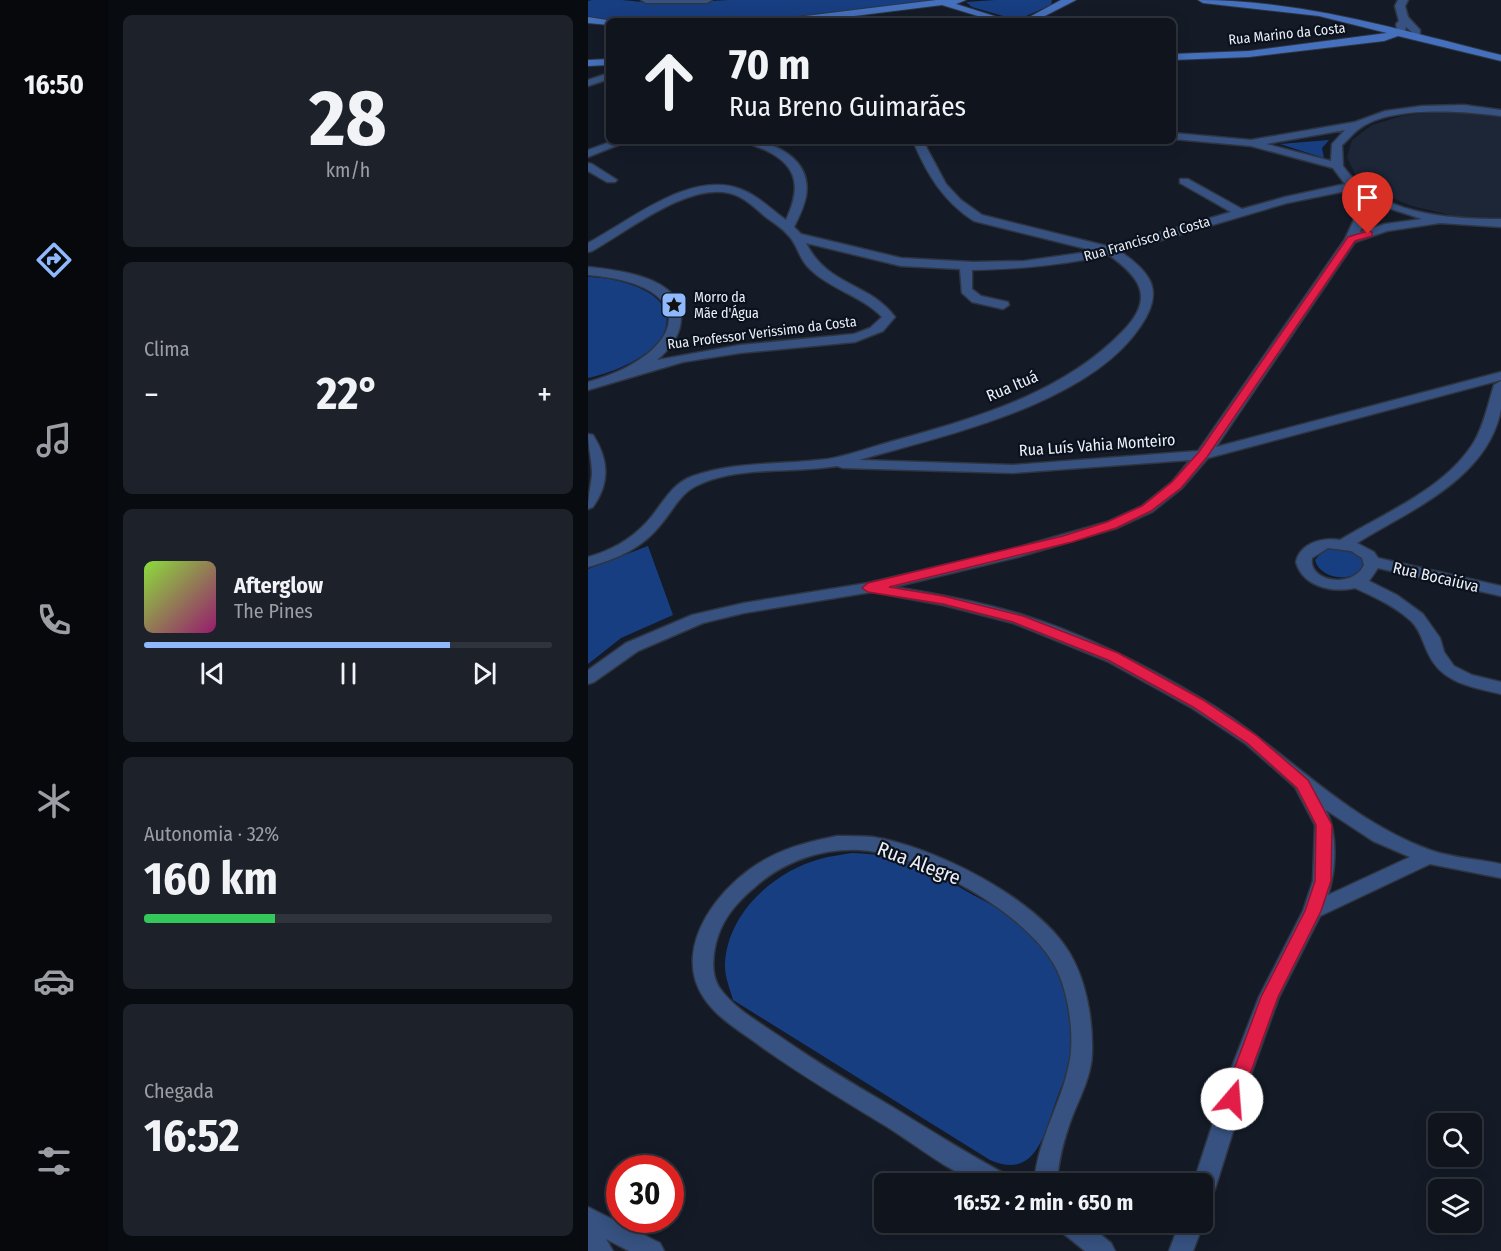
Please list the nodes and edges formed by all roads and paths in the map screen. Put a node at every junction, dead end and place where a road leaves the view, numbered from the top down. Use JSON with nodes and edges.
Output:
{"nodes":[{"id":1,"x":646,"y":0,"type":"edge"},
{"id":2,"x":707,"y":0,"type":"edge"},
{"id":3,"x":1071,"y":0,"type":"edge"},
{"id":4,"x":1203,"y":0,"type":"edge"},
{"id":5,"x":1403,"y":0,"type":"edge"},
{"id":6,"x":960,"y":2,"type":"edge"},
{"id":7,"x":1058,"y":2,"type":"edge"},
{"id":8,"x":1401,"y":16,"type":"junction"},
{"id":9,"x":813,"y":18,"type":"edge"},
{"id":10,"x":998,"y":18,"type":"edge"},
{"id":11,"x":1032,"y":18,"type":"edge"},
{"id":12,"x":588,"y":20,"type":"edge"},
{"id":13,"x":606,"y":22,"type":"edge"},
{"id":14,"x":1399,"y":31,"type":"junction"},
{"id":15,"x":1414,"y":35,"type":"junction"},
{"id":16,"x":1176,"y":57,"type":"edge"},
{"id":17,"x":1501,"y":58,"type":"edge"},
{"id":18,"x":606,"y":62,"type":"edge"},
{"id":19,"x":588,"y":63,"type":"edge"},
{"id":20,"x":606,"y":77,"type":"edge"},
{"id":21,"x":588,"y":83,"type":"edge"},
{"id":22,"x":1501,"y":113,"type":"edge"},
{"id":23,"x":1357,"y":125,"type":"junction"},
{"id":24,"x":1176,"y":136,"type":"edge"},
{"id":25,"x":1251,"y":142,"type":"junction"},
{"id":26,"x":615,"y":144,"type":"edge"},
{"id":27,"x":761,"y":144,"type":"edge"},
{"id":28,"x":919,"y":144,"type":"edge"},
{"id":29,"x":588,"y":154,"type":"edge"},
{"id":30,"x":588,"y":166,"type":"edge"},
{"id":31,"x":1337,"y":166,"type":"junction"},
{"id":32,"x":611,"y":180,"type":"dead end"},
{"id":33,"x":1184,"y":181,"type":"dead end"},
{"id":34,"x":1353,"y":186,"type":"junction"},
{"id":35,"x":1370,"y":197,"type":"junction"},
{"id":36,"x":1241,"y":213,"type":"junction"},
{"id":37,"x":1442,"y":220,"type":"junction"},
{"id":38,"x":1501,"y":223,"type":"edge"},
{"id":39,"x":1477,"y":224,"type":"junction"},
{"id":40,"x":792,"y":233,"type":"junction"},
{"id":41,"x":1501,"y":234,"type":"edge"},
{"id":42,"x":1351,"y":239,"type":"junction"},
{"id":43,"x":588,"y":248,"type":"edge"},
{"id":44,"x":1111,"y":251,"type":"junction"},
{"id":45,"x":966,"y":266,"type":"junction"},
{"id":46,"x":588,"y":271,"type":"edge"},
{"id":47,"x":1003,"y":305,"type":"dead end"},
{"id":48,"x":629,"y":372,"type":"junction"},
{"id":49,"x":1501,"y":376,"type":"edge"},
{"id":50,"x":1501,"y":385,"type":"edge"},
{"id":51,"x":588,"y":386,"type":"edge"},
{"id":52,"x":588,"y":438,"type":"edge"},
{"id":53,"x":1203,"y":455,"type":"junction"},
{"id":54,"x":830,"y":463,"type":"junction"},
{"id":55,"x":588,"y":504,"type":"edge"},
{"id":56,"x":1344,"y":544,"type":"junction"},
{"id":57,"x":588,"y":562,"type":"edge"},
{"id":58,"x":1372,"y":562,"type":"junction"},
{"id":59,"x":1359,"y":583,"type":"junction"},
{"id":60,"x":868,"y":588,"type":"junction"},
{"id":61,"x":1501,"y":591,"type":"edge"},
{"id":62,"x":588,"y":678,"type":"edge"},
{"id":63,"x":1501,"y":688,"type":"edge"},
{"id":64,"x":1303,"y":784,"type":"junction"},
{"id":65,"x":1428,"y":857,"type":"junction"},
{"id":66,"x":1501,"y":872,"type":"edge"},
{"id":67,"x":1313,"y":911,"type":"junction"},
{"id":68,"x":985,"y":1173,"type":"edge"},
{"id":69,"x":1046,"y":1173,"type":"edge"},
{"id":70,"x":1208,"y":1173,"type":"edge"},
{"id":71,"x":588,"y":1218,"type":"edge"},
{"id":72,"x":1081,"y":1233,"type":"edge"},
{"id":73,"x":1188,"y":1233,"type":"edge"},
{"id":74,"x":588,"y":1234,"type":"edge"},
{"id":75,"x":601,"y":1251,"type":"edge"},
{"id":76,"x":652,"y":1251,"type":"edge"},
{"id":77,"x":1103,"y":1251,"type":"edge"},
{"id":78,"x":1181,"y":1251,"type":"edge"}],
"edges":[{"from":1,"to":2,"type":"street"},
{"from":3,"to":7,"type":"street"},
{"from":4,"to":14,"type":"street"},
{"from":5,"to":8,"type":"street"},
{"from":6,"to":9,"type":"street"},
{"from":6,"to":10,"type":"street"},
{"from":7,"to":11,"type":"street"},
{"from":8,"to":14,"type":"street"},
{"from":8,"to":15,"type":"street"},
{"from":12,"to":13,"type":"street"},
{"from":14,"to":15,"type":"street"},
{"from":14,"to":16,"type":"street","name":"Rua Marino da Costa"},
{"from":15,"to":17,"type":"street"},
{"from":18,"to":19,"type":"street"},
{"from":20,"to":21,"type":"street"},
{"from":22,"to":23,"type":"street"},
{"from":23,"to":25,"type":"street"},
{"from":23,"to":31,"type":"street"},
{"from":24,"to":25,"type":"street"},
{"from":25,"to":31,"type":"street"},
{"from":26,"to":29,"type":"street"},
{"from":27,"to":40,"type":"street"},
{"from":28,"to":44,"type":"street","name":"Rua Ituá"},
{"from":30,"to":32,"type":"street"},
{"from":31,"to":34,"type":"street"},
{"from":33,"to":36,"type":"street"},
{"from":34,"to":35,"type":"street"},
{"from":34,"to":36,"type":"street","name":"Rua Francisco da Costa"},
{"from":35,"to":37,"type":"street"},
{"from":35,"to":42,"type":"street"},
{"from":36,"to":44,"type":"street","name":"Rua Francisco da Costa"},
{"from":37,"to":39,"type":"street"},
{"from":37,"to":42,"type":"street"},
{"from":38,"to":39,"type":"street"},
{"from":39,"to":41,"type":"street"},
{"from":40,"to":43,"type":"street","name":"Rua Francisco da Costa"},
{"from":40,"to":45,"type":"street","name":"Rua Francisco da Costa"},
{"from":40,"to":48,"type":"street","name":"Rua Professor Verissimo da Costa"},
{"from":42,"to":53,"type":"street"},
{"from":44,"to":45,"type":"street","name":"Rua Francisco da Costa"},
{"from":44,"to":54,"type":"street","name":"Rua Ituá"},
{"from":45,"to":47,"type":"street"},
{"from":46,"to":48,"type":"street"},
{"from":48,"to":51,"type":"street"},
{"from":49,"to":53,"type":"street","name":"Rua Luís Vahia Monteiro"},
{"from":50,"to":56,"type":"street"},
{"from":52,"to":55,"type":"street"},
{"from":53,"to":54,"type":"street","name":"Rua Luís Vahia Monteiro"},
{"from":53,"to":60,"type":"street"},
{"from":54,"to":57,"type":"street","name":"Rua Ituá"},
{"from":56,"to":58,"type":"street"},
{"from":56,"to":59,"type":"street"},
{"from":58,"to":59,"type":"street"},
{"from":58,"to":61,"type":"street","name":"Rua Bocaiúva"},
{"from":59,"to":63,"type":"street"},
{"from":60,"to":62,"type":"street"},
{"from":60,"to":64,"type":"street"},
{"from":64,"to":65,"type":"street"},
{"from":64,"to":67,"type":"street"},
{"from":65,"to":66,"type":"street"},
{"from":65,"to":67,"type":"street"},
{"from":67,"to":70,"type":"street"},
{"from":68,"to":69,"type":"street","name":"Rua Alegre"},
{"from":71,"to":76,"type":"street"},
{"from":72,"to":77,"type":"street"},
{"from":73,"to":78,"type":"street"},
{"from":74,"to":75,"type":"street"}]}
